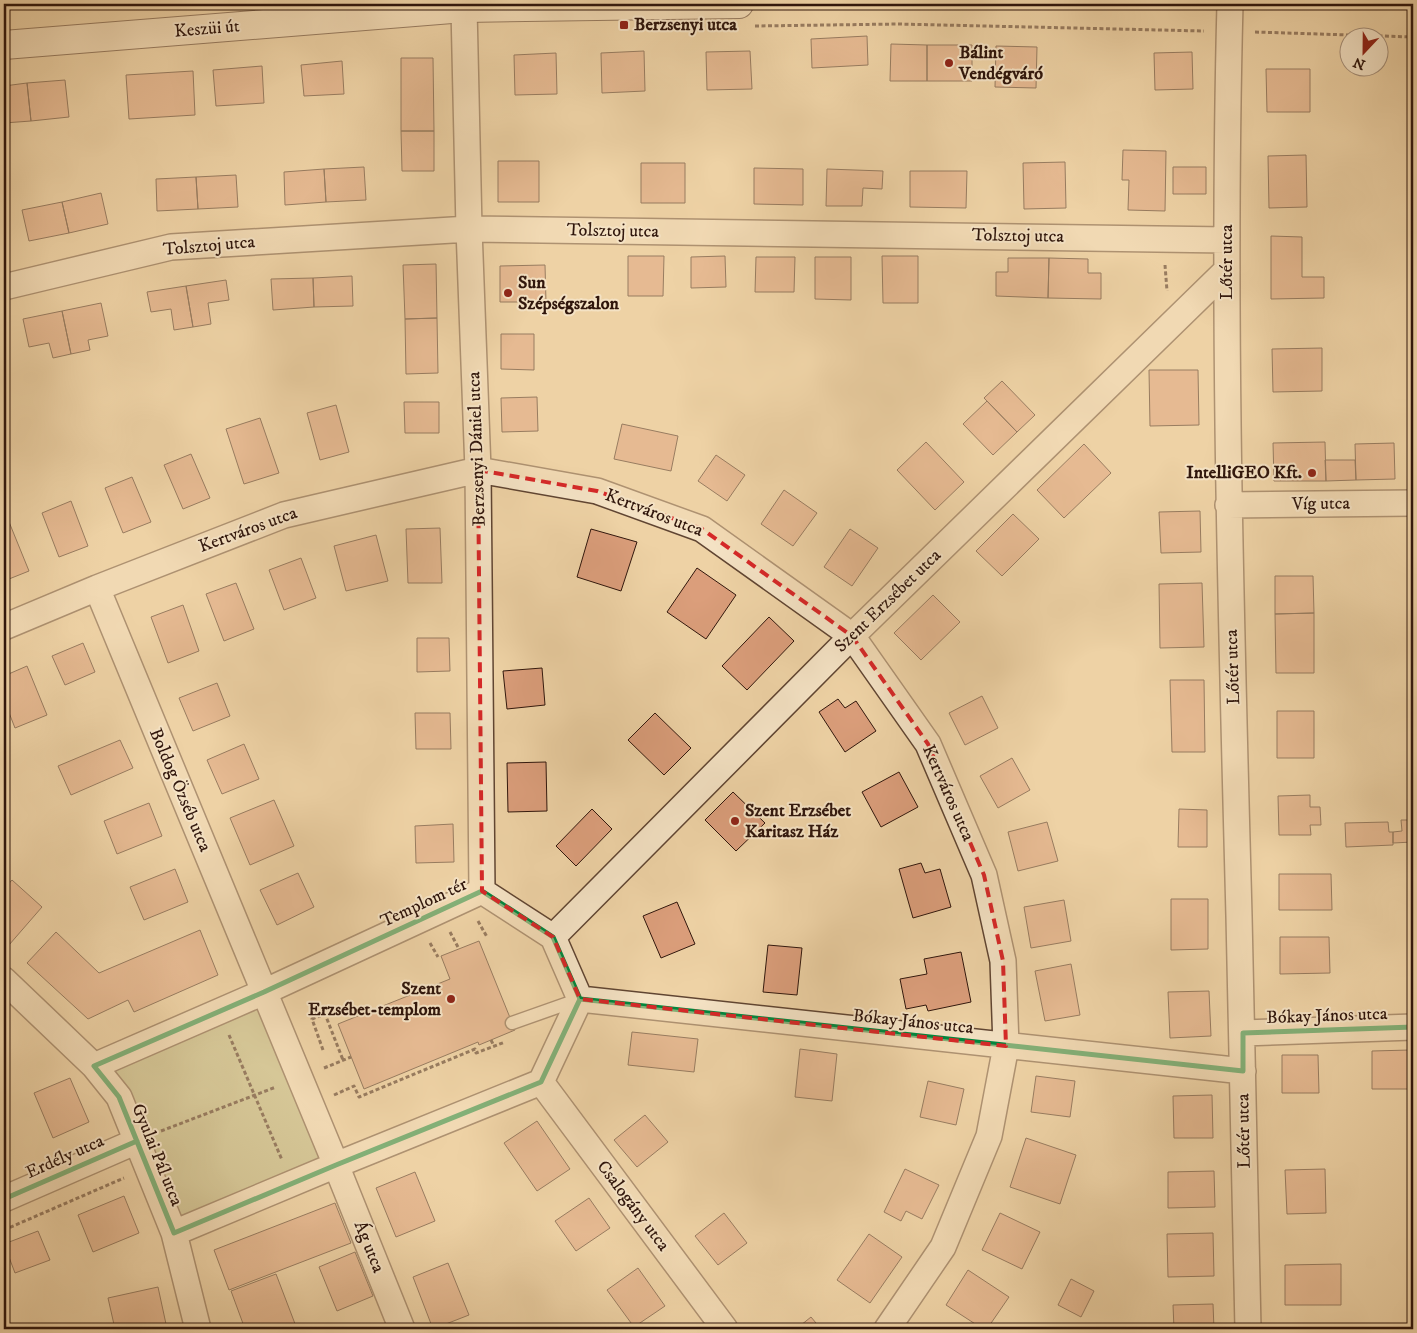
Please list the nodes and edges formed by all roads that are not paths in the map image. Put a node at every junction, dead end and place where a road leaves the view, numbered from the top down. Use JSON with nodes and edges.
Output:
{"nodes":[{"id":1,"x":1230,"y":4,"type":"edge"},
{"id":2,"x":464,"y":8,"type":"junction"},
{"id":3,"x":744,"y":15,"type":"edge"},
{"id":4,"x":4,"y":45,"type":"edge"},
{"id":5,"x":469,"y":229,"type":"junction"},
{"id":6,"x":1227,"y":240,"type":"junction"},
{"id":7,"x":1227,"y":270,"type":"junction"},
{"id":8,"x":4,"y":287,"type":"edge"},
{"id":9,"x":478,"y":470,"type":"junction"},
{"id":10,"x":1413,"y":503,"type":"edge"},
{"id":11,"x":1228,"y":505,"type":"junction"},
{"id":12,"x":97,"y":588,"type":"junction"},
{"id":13,"x":4,"y":627,"type":"edge"},
{"id":14,"x":852,"y":636,"type":"junction"},
{"id":15,"x":482,"y":891,"type":"junction"},
{"id":16,"x":553,"y":937,"type":"junction"},
{"id":17,"x":4,"y":980,"type":"edge"},
{"id":18,"x":264,"y":992,"type":"junction"},
{"id":19,"x":580,"y":999,"type":"junction"},
{"id":20,"x":512,"y":1024,"type":"dead end"},
{"id":21,"x":1413,"y":1027,"type":"edge"},
{"id":22,"x":1243,"y":1033,"type":"junction"},
{"id":23,"x":1006,"y":1046,"type":"junction"},
{"id":24,"x":94,"y":1066,"type":"junction"},
{"id":25,"x":1243,"y":1071,"type":"junction"},
{"id":26,"x":540,"y":1082,"type":"junction"},
{"id":27,"x":137,"y":1141,"type":"junction"},
{"id":28,"x":336,"y":1165,"type":"junction"},
{"id":29,"x":4,"y":1199,"type":"edge"},
{"id":30,"x":174,"y":1233,"type":"junction"},
{"id":31,"x":198,"y":1329,"type":"edge"},
{"id":32,"x":402,"y":1329,"type":"edge"},
{"id":33,"x":725,"y":1329,"type":"edge"},
{"id":34,"x":888,"y":1329,"type":"edge"},
{"id":35,"x":1248,"y":1329,"type":"edge"}],
"edges":[{"from":1,"to":6,"type":"street","name":"Lőtér utca"},
{"from":2,"to":3,"type":"street","name":"Keszüi út"},
{"from":2,"to":4,"type":"street","name":"Keszüi út"},
{"from":2,"to":5,"type":"street","name":"Berzsenyi Dániel utca"},
{"from":5,"to":6,"type":"street","name":"Tolsztoj utca"},
{"from":5,"to":8,"type":"street","name":"Tolsztoj utca"},
{"from":5,"to":9,"type":"street","name":"Berzsenyi Dániel utca"},
{"from":6,"to":7,"type":"street","name":"Lőtér utca"},
{"from":7,"to":11,"type":"street","name":"Lőtér utca"},
{"from":7,"to":14,"type":"street","name":"Szent Erzsébet utca"},
{"from":9,"to":12,"type":"street","name":"Kertváros utca"},
{"from":9,"to":14,"type":"street","name":"Kertváros utca"},
{"from":9,"to":15,"type":"street","name":"Berzsenyi Dániel utca"},
{"from":10,"to":11,"type":"street","name":"Víg utca"},
{"from":11,"to":22,"type":"street","name":"Lőtér utca"},
{"from":12,"to":13,"type":"street","name":"Kertváros utca"},
{"from":12,"to":18,"type":"street","name":"Boldog Özséb utca"},
{"from":14,"to":16,"type":"street","name":"Szent Erzsébet utca"},
{"from":14,"to":23,"type":"street","name":"Kertváros utca"},
{"from":15,"to":16,"type":"street","name":"Templom tér"},
{"from":15,"to":18,"type":"street","name":"Templom tér"},
{"from":16,"to":19,"type":"street"},
{"from":17,"to":24,"type":"street","name":"Gyulai Pál utca"},
{"from":18,"to":24,"type":"street","name":"Templom tér"},
{"from":18,"to":28,"type":"street"},
{"from":19,"to":20,"type":"lane"},
{"from":19,"to":23,"type":"street","name":"Bókay János utca"},
{"from":19,"to":26,"type":"street"},
{"from":21,"to":22,"type":"street","name":"Bókay János utca"},
{"from":22,"to":25,"type":"street","name":"Lőtér utca"},
{"from":23,"to":25,"type":"street","name":"Bókay János utca"},
{"from":23,"to":34,"type":"street","name":"Kertváros utca"},
{"from":24,"to":27,"type":"street","name":"Gyulai Pál utca"},
{"from":25,"to":35,"type":"street","name":"Lőtér utca"},
{"from":26,"to":28,"type":"street"},
{"from":26,"to":33,"type":"street","name":"Csalogány utca"},
{"from":27,"to":29,"type":"street","name":"Erdély utca"},
{"from":27,"to":30,"type":"street","name":"Gyulai Pál utca"},
{"from":28,"to":30,"type":"street"},
{"from":28,"to":32,"type":"street","name":"Ág utca"},
{"from":30,"to":31,"type":"street","name":"Gyulai Pál utca"}]}
